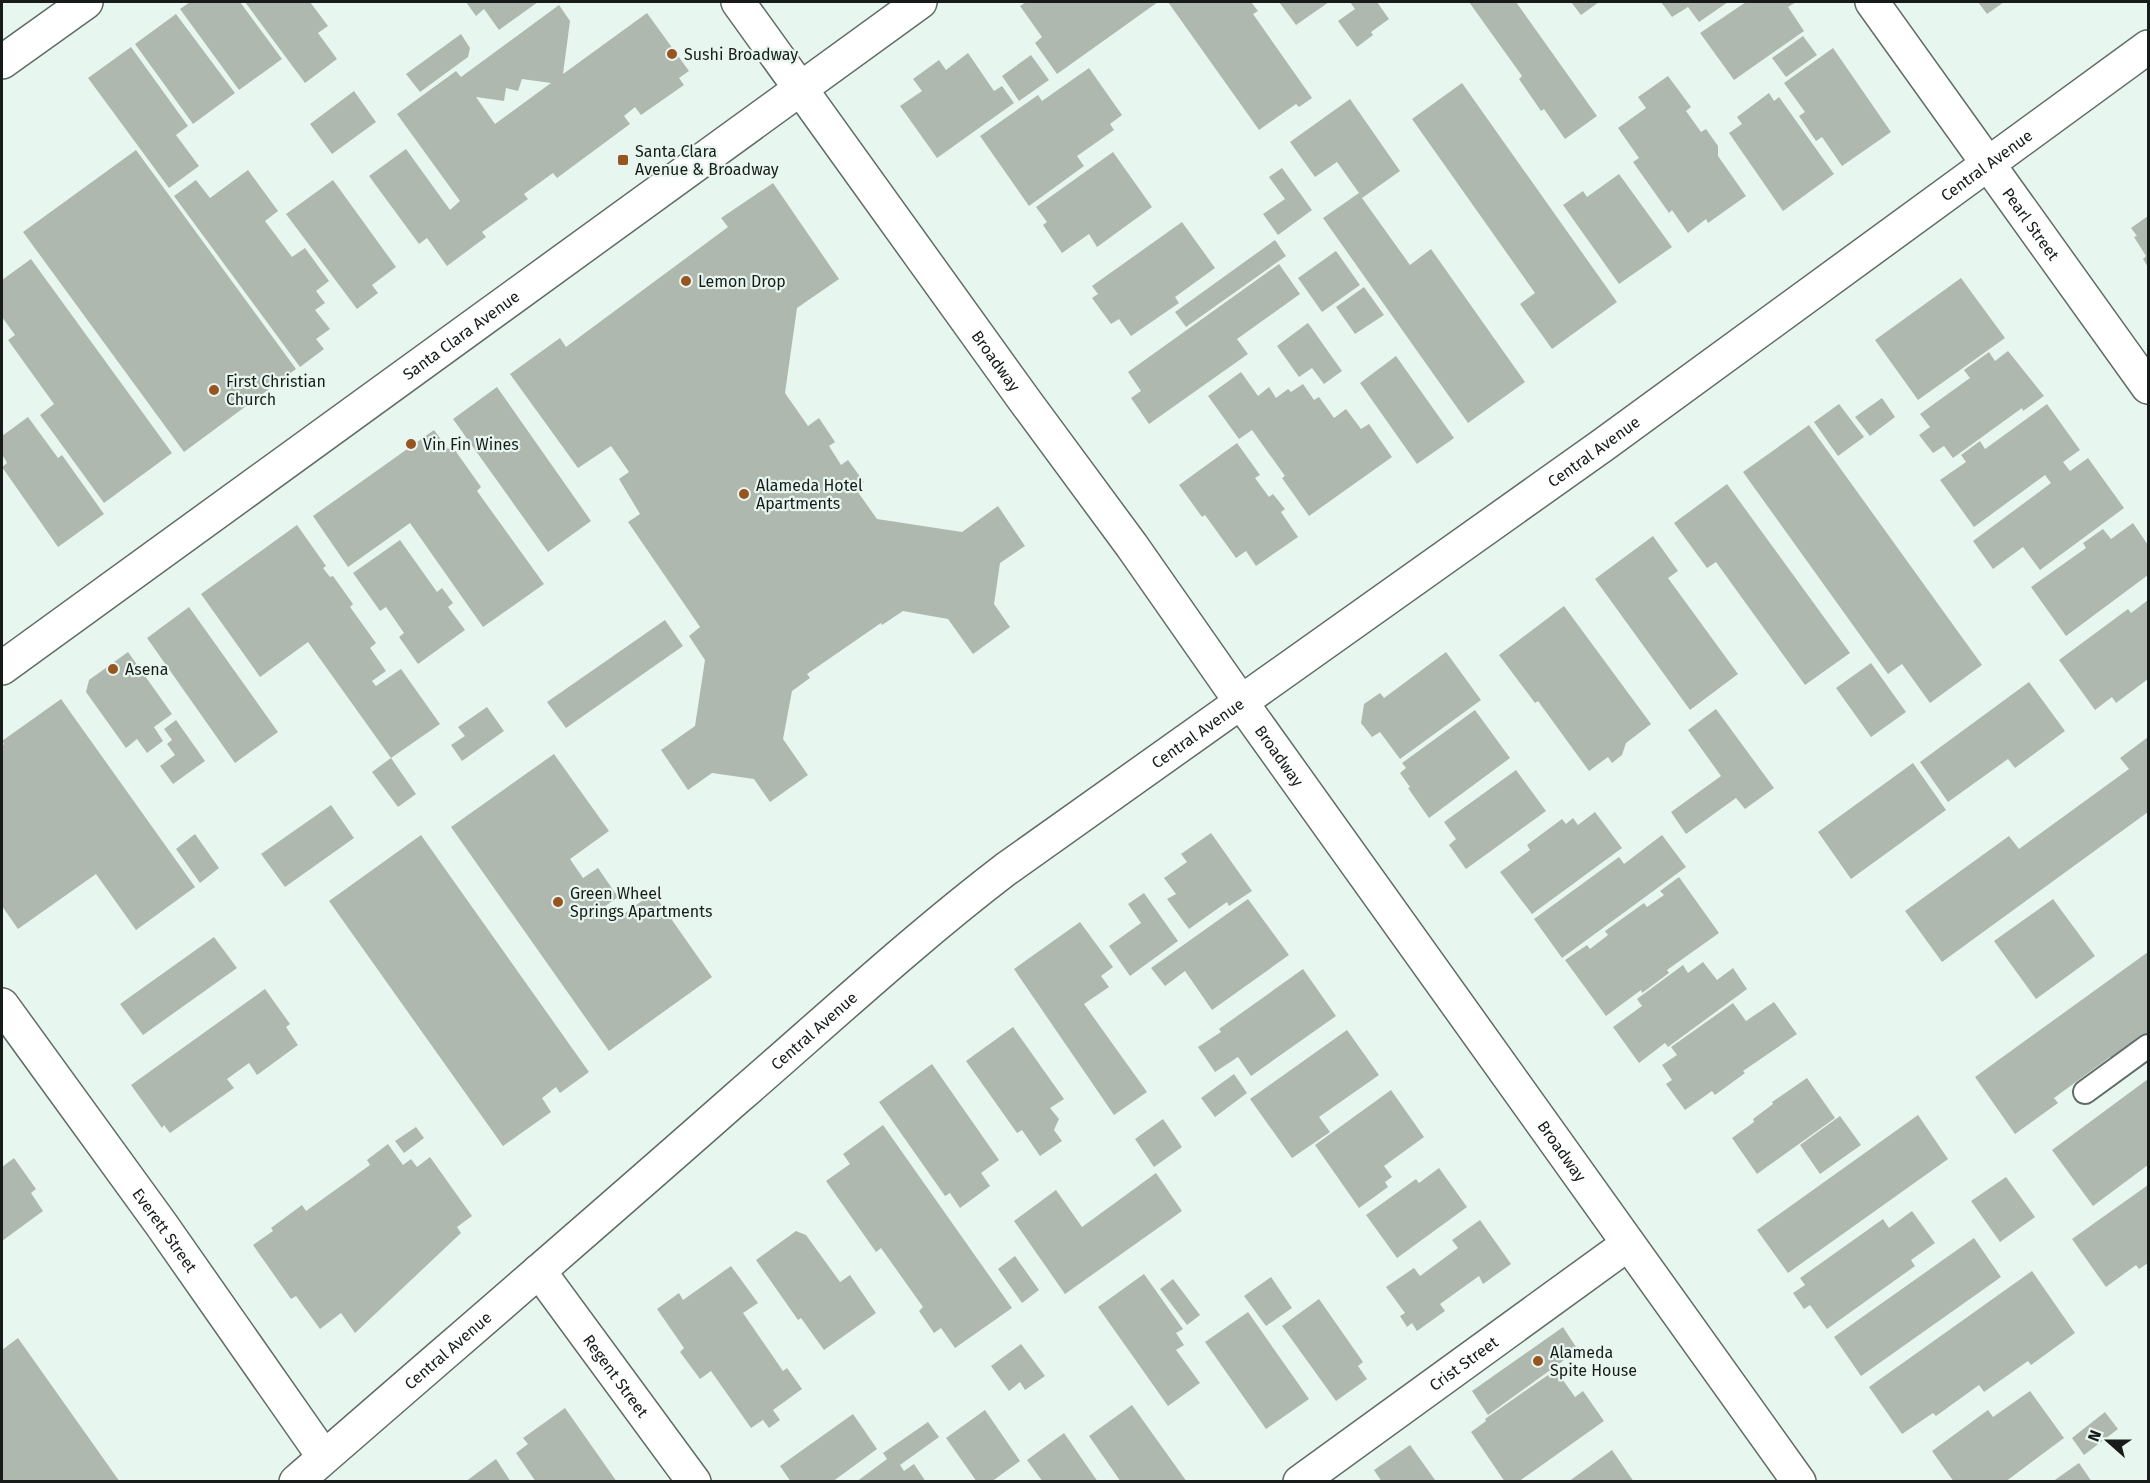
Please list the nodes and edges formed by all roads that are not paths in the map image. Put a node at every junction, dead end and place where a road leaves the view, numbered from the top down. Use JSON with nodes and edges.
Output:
{"nodes":[{"id":1,"x":86,"y":2,"type":"edge"},
{"id":2,"x":738,"y":2,"type":"edge"},
{"id":3,"x":920,"y":2,"type":"edge"},
{"id":4,"x":1872,"y":2,"type":"edge"},
{"id":5,"x":2148,"y":47,"type":"edge"},
{"id":6,"x":2,"y":63,"type":"edge"},
{"id":7,"x":801,"y":90,"type":"junction"},
{"id":8,"x":1989,"y":164,"type":"junction"},
{"id":9,"x":2148,"y":387,"type":"edge"},
{"id":10,"x":2,"y":668,"type":"edge"},
{"id":11,"x":1241,"y":702,"type":"junction"},
{"id":12,"x":2,"y":1005,"type":"edge"},
{"id":13,"x":2148,"y":1046,"type":"edge"},
{"id":14,"x":2085,"y":1092,"type":"dead end"},
{"id":15,"x":1628,"y":1244,"type":"junction"},
{"id":16,"x":539,"y":1271,"type":"junction"},
{"id":17,"x":324,"y":1457,"type":"junction"},
{"id":18,"x":296,"y":1482,"type":"edge"},
{"id":19,"x":694,"y":1482,"type":"edge"},
{"id":20,"x":1300,"y":1482,"type":"edge"},
{"id":21,"x":1799,"y":1482,"type":"edge"}],
"edges":[{"from":1,"to":6,"type":"street"},
{"from":2,"to":7,"type":"street","name":"Broadway"},
{"from":3,"to":7,"type":"street","name":"Santa Clara Avenue"},
{"from":4,"to":8,"type":"street","name":"Pearl Street"},
{"from":5,"to":8,"type":"street","name":"Central Avenue"},
{"from":7,"to":10,"type":"street","name":"Santa Clara Avenue"},
{"from":7,"to":11,"type":"street","name":"Broadway"},
{"from":8,"to":9,"type":"street","name":"Pearl Street"},
{"from":8,"to":11,"type":"street","name":"Central Avenue"},
{"from":11,"to":15,"type":"street","name":"Broadway"},
{"from":11,"to":16,"type":"street","name":"Central Avenue"},
{"from":12,"to":17,"type":"street","name":"Everett Street"},
{"from":13,"to":14,"type":"lane"},
{"from":15,"to":20,"type":"street","name":"Crist Street"},
{"from":15,"to":21,"type":"street","name":"Broadway"},
{"from":16,"to":17,"type":"street","name":"Central Avenue"},
{"from":16,"to":19,"type":"street","name":"Regent Street"},
{"from":17,"to":18,"type":"street","name":"Central Avenue"}]}
